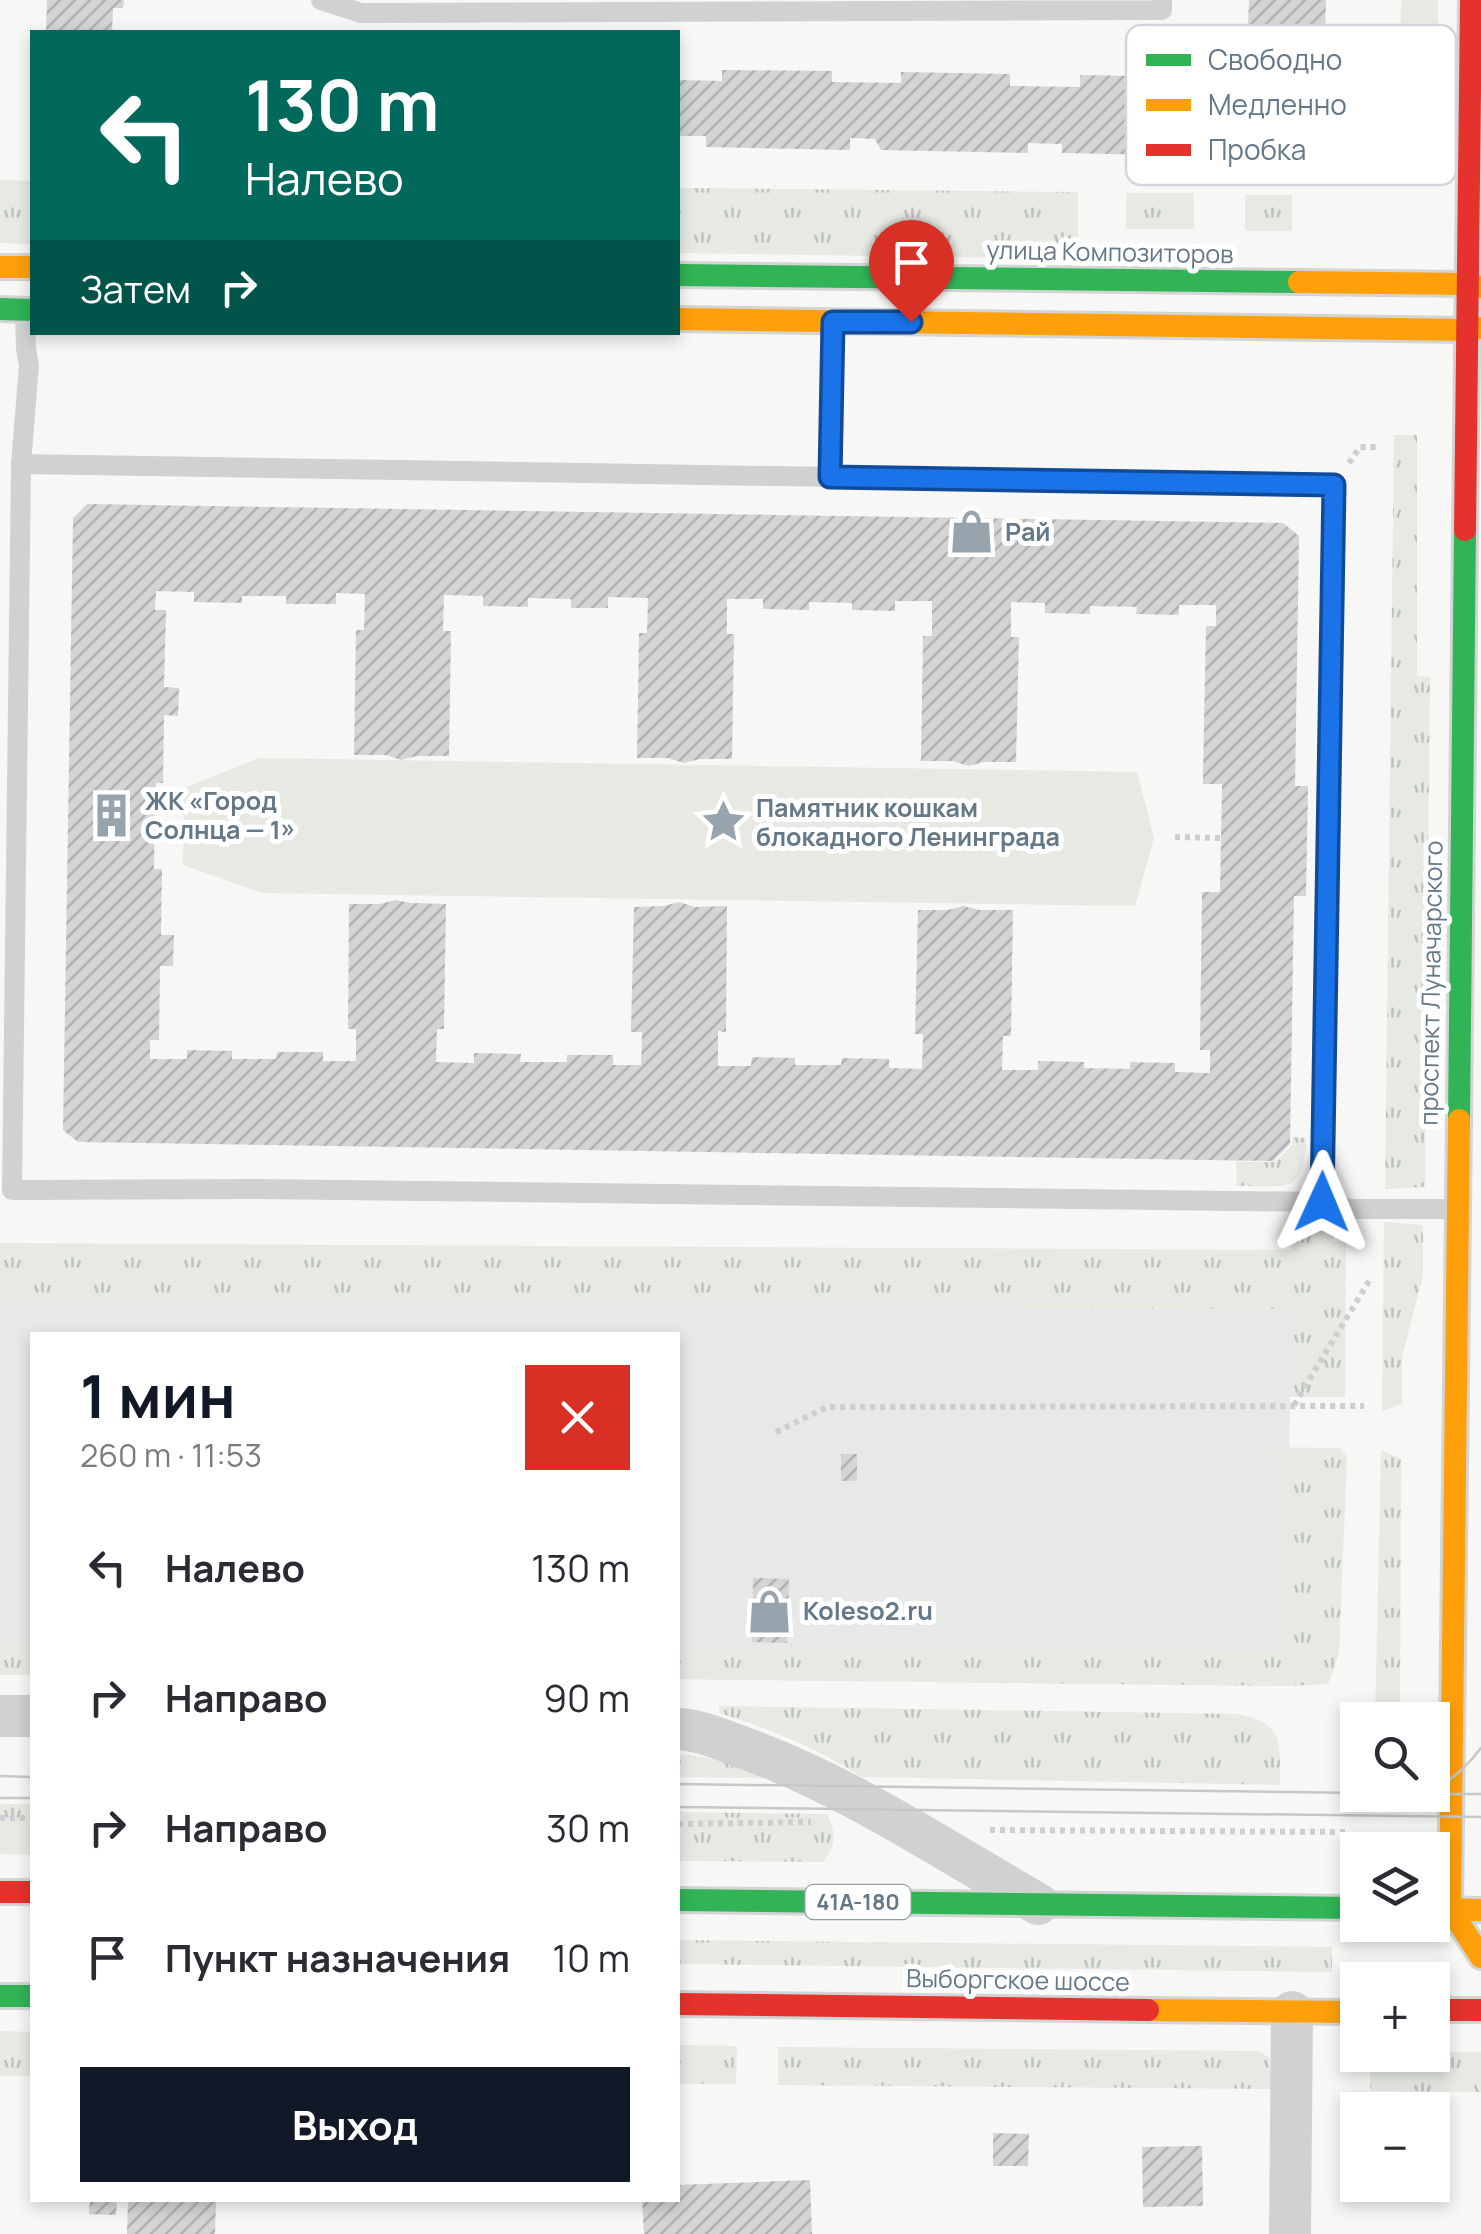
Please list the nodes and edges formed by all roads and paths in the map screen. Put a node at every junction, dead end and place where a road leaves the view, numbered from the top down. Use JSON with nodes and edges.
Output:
{"nodes":[{"id":1,"x":321,"y":0,"type":"edge"},
{"id":2,"x":1162,"y":0,"type":"edge"},
{"id":3,"x":1471,"y":0,"type":"edge"},
{"id":4,"x":0,"y":267,"type":"edge"},
{"id":5,"x":30,"y":267,"type":"edge"},
{"id":6,"x":680,"y":274,"type":"edge"},
{"id":7,"x":1474,"y":285,"type":"edge"},
{"id":8,"x":833,"y":299,"type":"junction"},
{"id":9,"x":0,"y":310,"type":"edge"},
{"id":10,"x":29,"y":310,"type":"edge"},
{"id":11,"x":680,"y":319,"type":"edge"},
{"id":12,"x":1473,"y":329,"type":"edge"},
{"id":13,"x":21,"y":464,"type":"junction"},
{"id":14,"x":830,"y":477,"type":"junction"},
{"id":15,"x":1175,"y":836,"type":"dead end"},
{"id":16,"x":1222,"y":838,"type":"dead end"},
{"id":17,"x":1322,"y":1202,"type":"junction"},
{"id":18,"x":1456,"y":1209,"type":"junction"},
{"id":19,"x":1368,"y":1280,"type":"dead end"},
{"id":20,"x":1293,"y":1406,"type":"junction"},
{"id":21,"x":1364,"y":1406,"type":"dead end"},
{"id":22,"x":776,"y":1432,"type":"dead end"},
{"id":23,"x":0,"y":1716,"type":"edge"},
{"id":24,"x":30,"y":1716,"type":"edge"},
{"id":25,"x":680,"y":1729,"type":"edge"},
{"id":26,"x":0,"y":1818,"type":"edge"},
{"id":27,"x":30,"y":1818,"type":"edge"},
{"id":28,"x":821,"y":1822,"type":"dead end"},
{"id":29,"x":680,"y":1824,"type":"edge"},
{"id":30,"x":982,"y":1830,"type":"dead end"},
{"id":31,"x":1349,"y":1832,"type":"dead end"},
{"id":32,"x":1443,"y":1832,"type":"edge"},
{"id":33,"x":0,"y":1892,"type":"edge"},
{"id":34,"x":30,"y":1892,"type":"edge"},
{"id":35,"x":680,"y":1900,"type":"edge"},
{"id":36,"x":1038,"y":1904,"type":"junction"},
{"id":37,"x":1340,"y":1908,"type":"edge"},
{"id":38,"x":1450,"y":1909,"type":"edge"},
{"id":39,"x":1481,"y":1910,"type":"edge"},
{"id":40,"x":1450,"y":1920,"type":"edge"},
{"id":41,"x":1481,"y":1957,"type":"edge"},
{"id":42,"x":0,"y":1996,"type":"edge"},
{"id":43,"x":30,"y":1996,"type":"edge"},
{"id":44,"x":680,"y":2004,"type":"edge"},
{"id":45,"x":1450,"y":2010,"type":"edge"},
{"id":46,"x":1481,"y":2010,"type":"edge"},
{"id":47,"x":1292,"y":2012,"type":"junction"},
{"id":48,"x":1340,"y":2012,"type":"edge"},
{"id":49,"x":1290,"y":2234,"type":"edge"}],
"edges":[{"from":1,"to":2,"type":"lane"},
{"from":3,"to":7,"type":"main road","name":"проспект Луначарского"},
{"from":4,"to":5,"type":"main road"},
{"from":6,"to":8,"type":"main road","name":"улица Композиторов"},
{"from":7,"to":8,"type":"main road","name":"улица Композиторов"},
{"from":7,"to":12,"type":"main road","name":"проспект Луначарского"},
{"from":8,"to":11,"type":"main road","name":"улица Композиторов"},
{"from":8,"to":12,"type":"main road","name":"улица Композиторов"},
{"from":8,"to":14,"type":"lane"},
{"from":9,"to":10,"type":"main road"},
{"from":10,"to":13,"type":"lane"},
{"from":12,"to":18,"type":"main road","name":"проспект Луначарского"},
{"from":13,"to":14,"type":"lane"},
{"from":13,"to":17,"type":"lane"},
{"from":14,"to":17,"type":"lane"},
{"from":15,"to":16,"type":"path"},
{"from":17,"to":18,"type":"lane"},
{"from":18,"to":32,"type":"main road","name":"проспект Луначарского"},
{"from":19,"to":20,"type":"path"},
{"from":20,"to":21,"type":"path"},
{"from":20,"to":22,"type":"path"},
{"from":23,"to":24,"type":"street"},
{"from":25,"to":36,"type":"street"},
{"from":26,"to":27,"type":"path"},
{"from":28,"to":29,"type":"path"},
{"from":30,"to":31,"type":"path"},
{"from":33,"to":34,"type":"main road"},
{"from":35,"to":36,"type":"main road","number":"41А-180"},
{"from":36,"to":37,"type":"main road","number":"41А-180"},
{"from":38,"to":39,"type":"main road"},
{"from":40,"to":41,"type":"main road"},
{"from":42,"to":43,"type":"main road"},
{"from":44,"to":47,"type":"main road","name":"Выборгское шоссе"},
{"from":45,"to":46,"type":"main road"},
{"from":47,"to":48,"type":"main road","name":"Выборгское шоссе"},
{"from":47,"to":49,"type":"street"}]}
